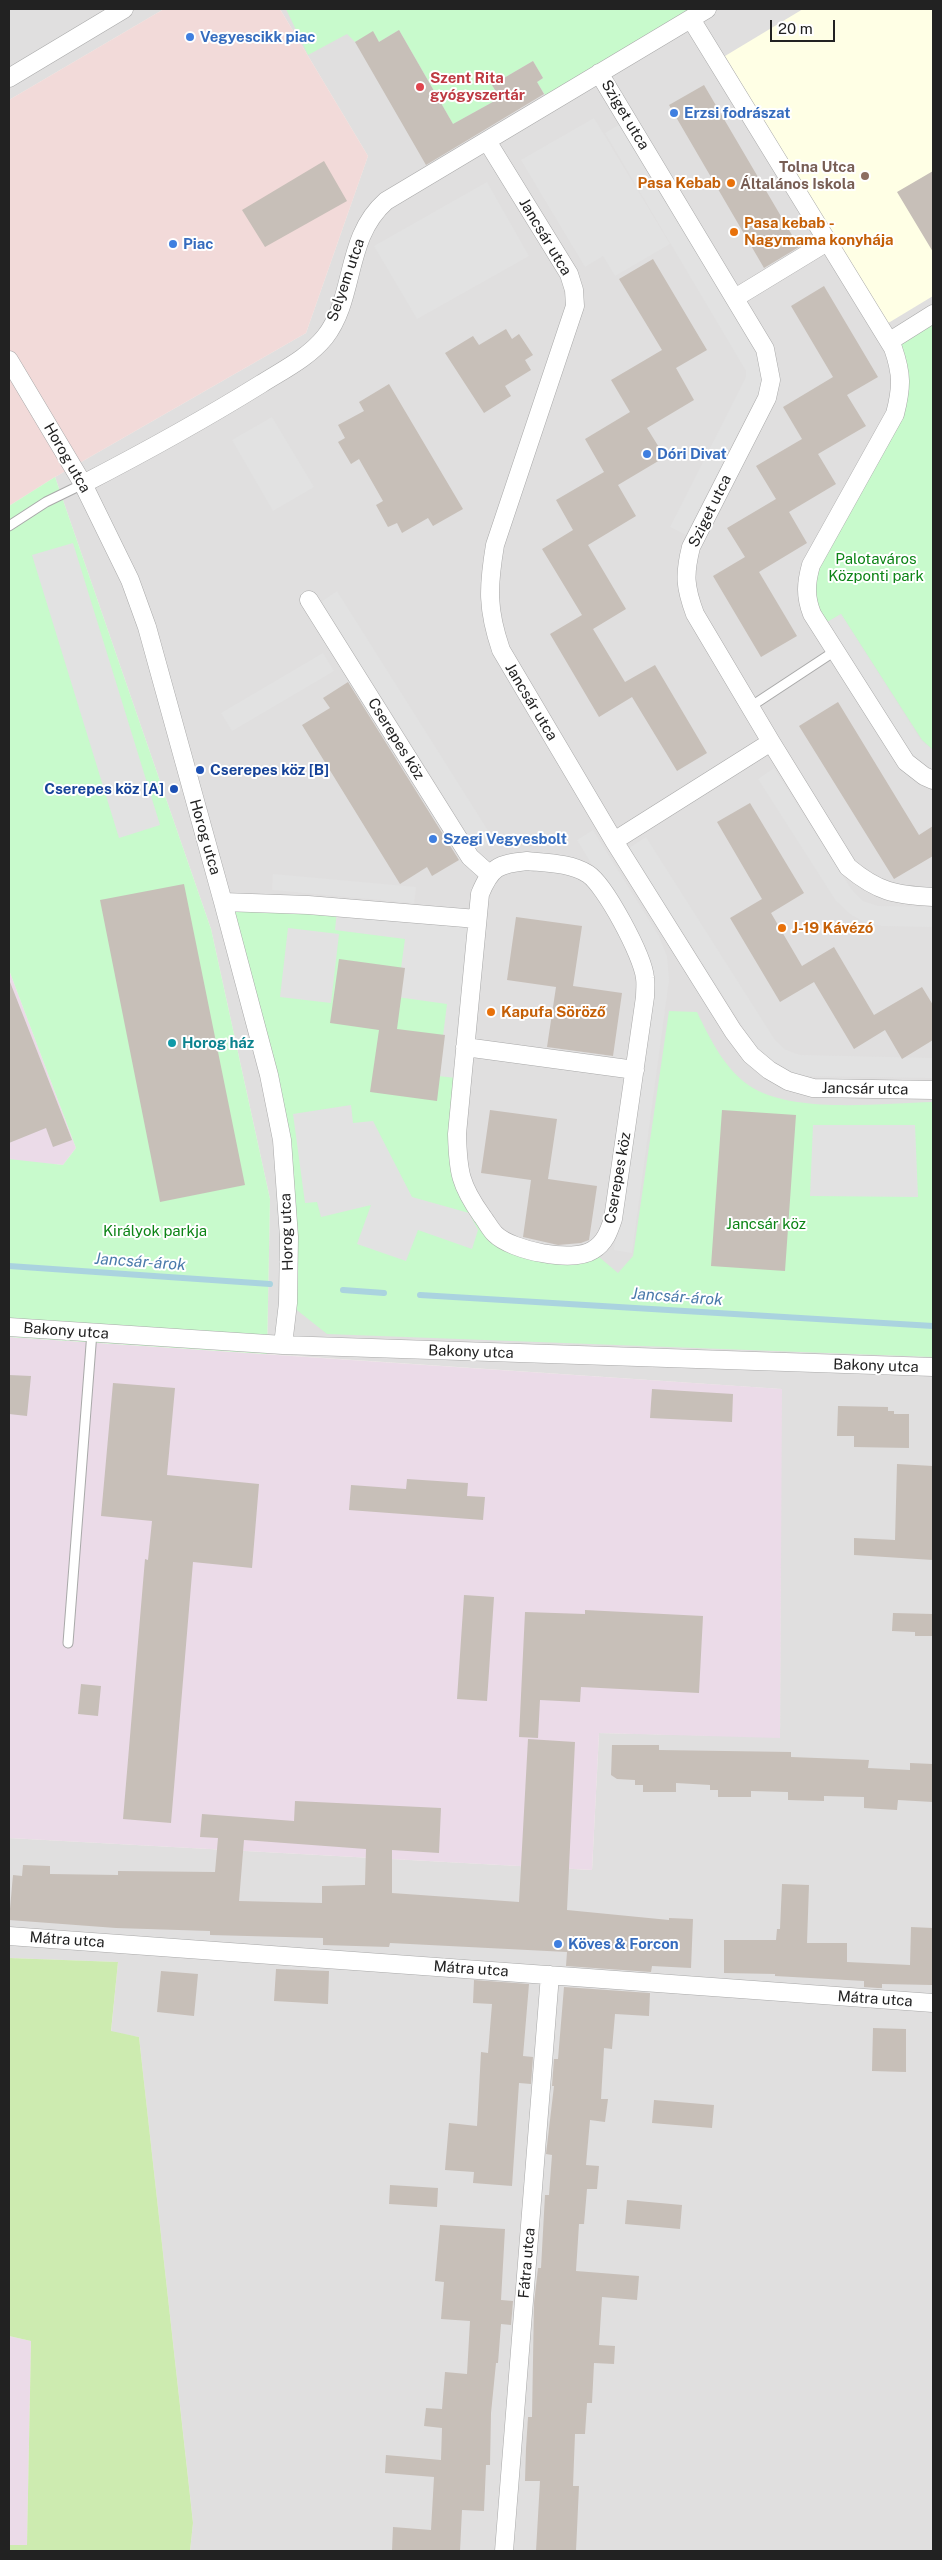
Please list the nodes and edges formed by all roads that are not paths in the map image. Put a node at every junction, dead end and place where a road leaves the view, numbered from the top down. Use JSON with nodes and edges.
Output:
{"nodes":[{"id":1,"x":124,"y":9,"type":"edge"},
{"id":2,"x":707,"y":9,"type":"edge"},
{"id":3,"x":691,"y":18,"type":"junction"},
{"id":4,"x":600,"y":73,"type":"junction"},
{"id":5,"x":9,"y":78,"type":"edge"},
{"id":6,"x":487,"y":141,"type":"junction"},
{"id":7,"x":827,"y":242,"type":"junction"},
{"id":8,"x":735,"y":298,"type":"junction"},
{"id":9,"x":933,"y":314,"type":"edge"},
{"id":10,"x":890,"y":341,"type":"junction"},
{"id":11,"x":9,"y":360,"type":"edge"},
{"id":12,"x":83,"y":484,"type":"junction"},
{"id":13,"x":9,"y":526,"type":"edge"},
{"id":14,"x":309,"y":600,"type":"dead end"},
{"id":15,"x":838,"y":656,"type":"junction"},
{"id":16,"x":750,"y":707,"type":"junction"},
{"id":17,"x":770,"y":742,"type":"junction"},
{"id":18,"x":933,"y":780,"type":"edge"},
{"id":19,"x":614,"y":841,"type":"junction"},
{"id":20,"x":488,"y":874,"type":"junction"},
{"id":21,"x":933,"y":897,"type":"edge"},
{"id":22,"x":224,"y":902,"type":"junction"},
{"id":23,"x":476,"y":919,"type":"junction"},
{"id":24,"x":465,"y":1047,"type":"junction"},
{"id":25,"x":635,"y":1070,"type":"junction"},
{"id":26,"x":933,"y":1090,"type":"edge"},
{"id":27,"x":9,"y":1327,"type":"edge"},
{"id":28,"x":92,"y":1332,"type":"junction"},
{"id":29,"x":283,"y":1345,"type":"junction"},
{"id":30,"x":933,"y":1368,"type":"edge"},
{"id":31,"x":68,"y":1643,"type":"dead end"},
{"id":32,"x":9,"y":1936,"type":"edge"},
{"id":33,"x":550,"y":1975,"type":"junction"},
{"id":34,"x":933,"y":2003,"type":"edge"},
{"id":35,"x":504,"y":2551,"type":"edge"}],
"edges":[{"from":1,"to":5,"type":"street"},
{"from":2,"to":3,"type":"street","name":"Selyem utca"},
{"from":3,"to":4,"type":"street","name":"Selyem utca"},
{"from":3,"to":7,"type":"street"},
{"from":4,"to":6,"type":"street","name":"Selyem utca"},
{"from":4,"to":8,"type":"street","name":"Sziget utca"},
{"from":6,"to":12,"type":"street","name":"Selyem utca"},
{"from":6,"to":19,"type":"street","name":"Jancsár utca"},
{"from":7,"to":8,"type":"street"},
{"from":7,"to":10,"type":"street"},
{"from":8,"to":16,"type":"street","name":"Sziget utca"},
{"from":9,"to":10,"type":"street"},
{"from":10,"to":15,"type":"street"},
{"from":11,"to":12,"type":"street","name":"Horog utca"},
{"from":12,"to":13,"type":"lane"},
{"from":12,"to":22,"type":"street","name":"Horog utca"},
{"from":14,"to":20,"type":"street","name":"Cserepes köz"},
{"from":15,"to":16,"type":"lane"},
{"from":15,"to":18,"type":"street"},
{"from":16,"to":17,"type":"street","name":"Sziget utca"},
{"from":17,"to":19,"type":"street"},
{"from":17,"to":21,"type":"street","name":"Sziget utca"},
{"from":19,"to":26,"type":"street","name":"Jancsár utca"},
{"from":20,"to":23,"type":"street","name":"Cserepes köz"},
{"from":20,"to":25,"type":"street","name":"Cserepes köz"},
{"from":22,"to":23,"type":"street"},
{"from":22,"to":29,"type":"street","name":"Horog utca"},
{"from":23,"to":24,"type":"street","name":"Cserepes köz"},
{"from":24,"to":25,"type":"street"},
{"from":24,"to":25,"type":"street","name":"Cserepes köz"},
{"from":27,"to":28,"type":"street","name":"Bakony utca"},
{"from":28,"to":29,"type":"street","name":"Bakony utca"},
{"from":28,"to":31,"type":"lane"},
{"from":29,"to":30,"type":"street","name":"Bakony utca"},
{"from":32,"to":33,"type":"street","name":"Mátra utca"},
{"from":33,"to":34,"type":"street","name":"Mátra utca"},
{"from":33,"to":35,"type":"street","name":"Fátra utca"}]}
